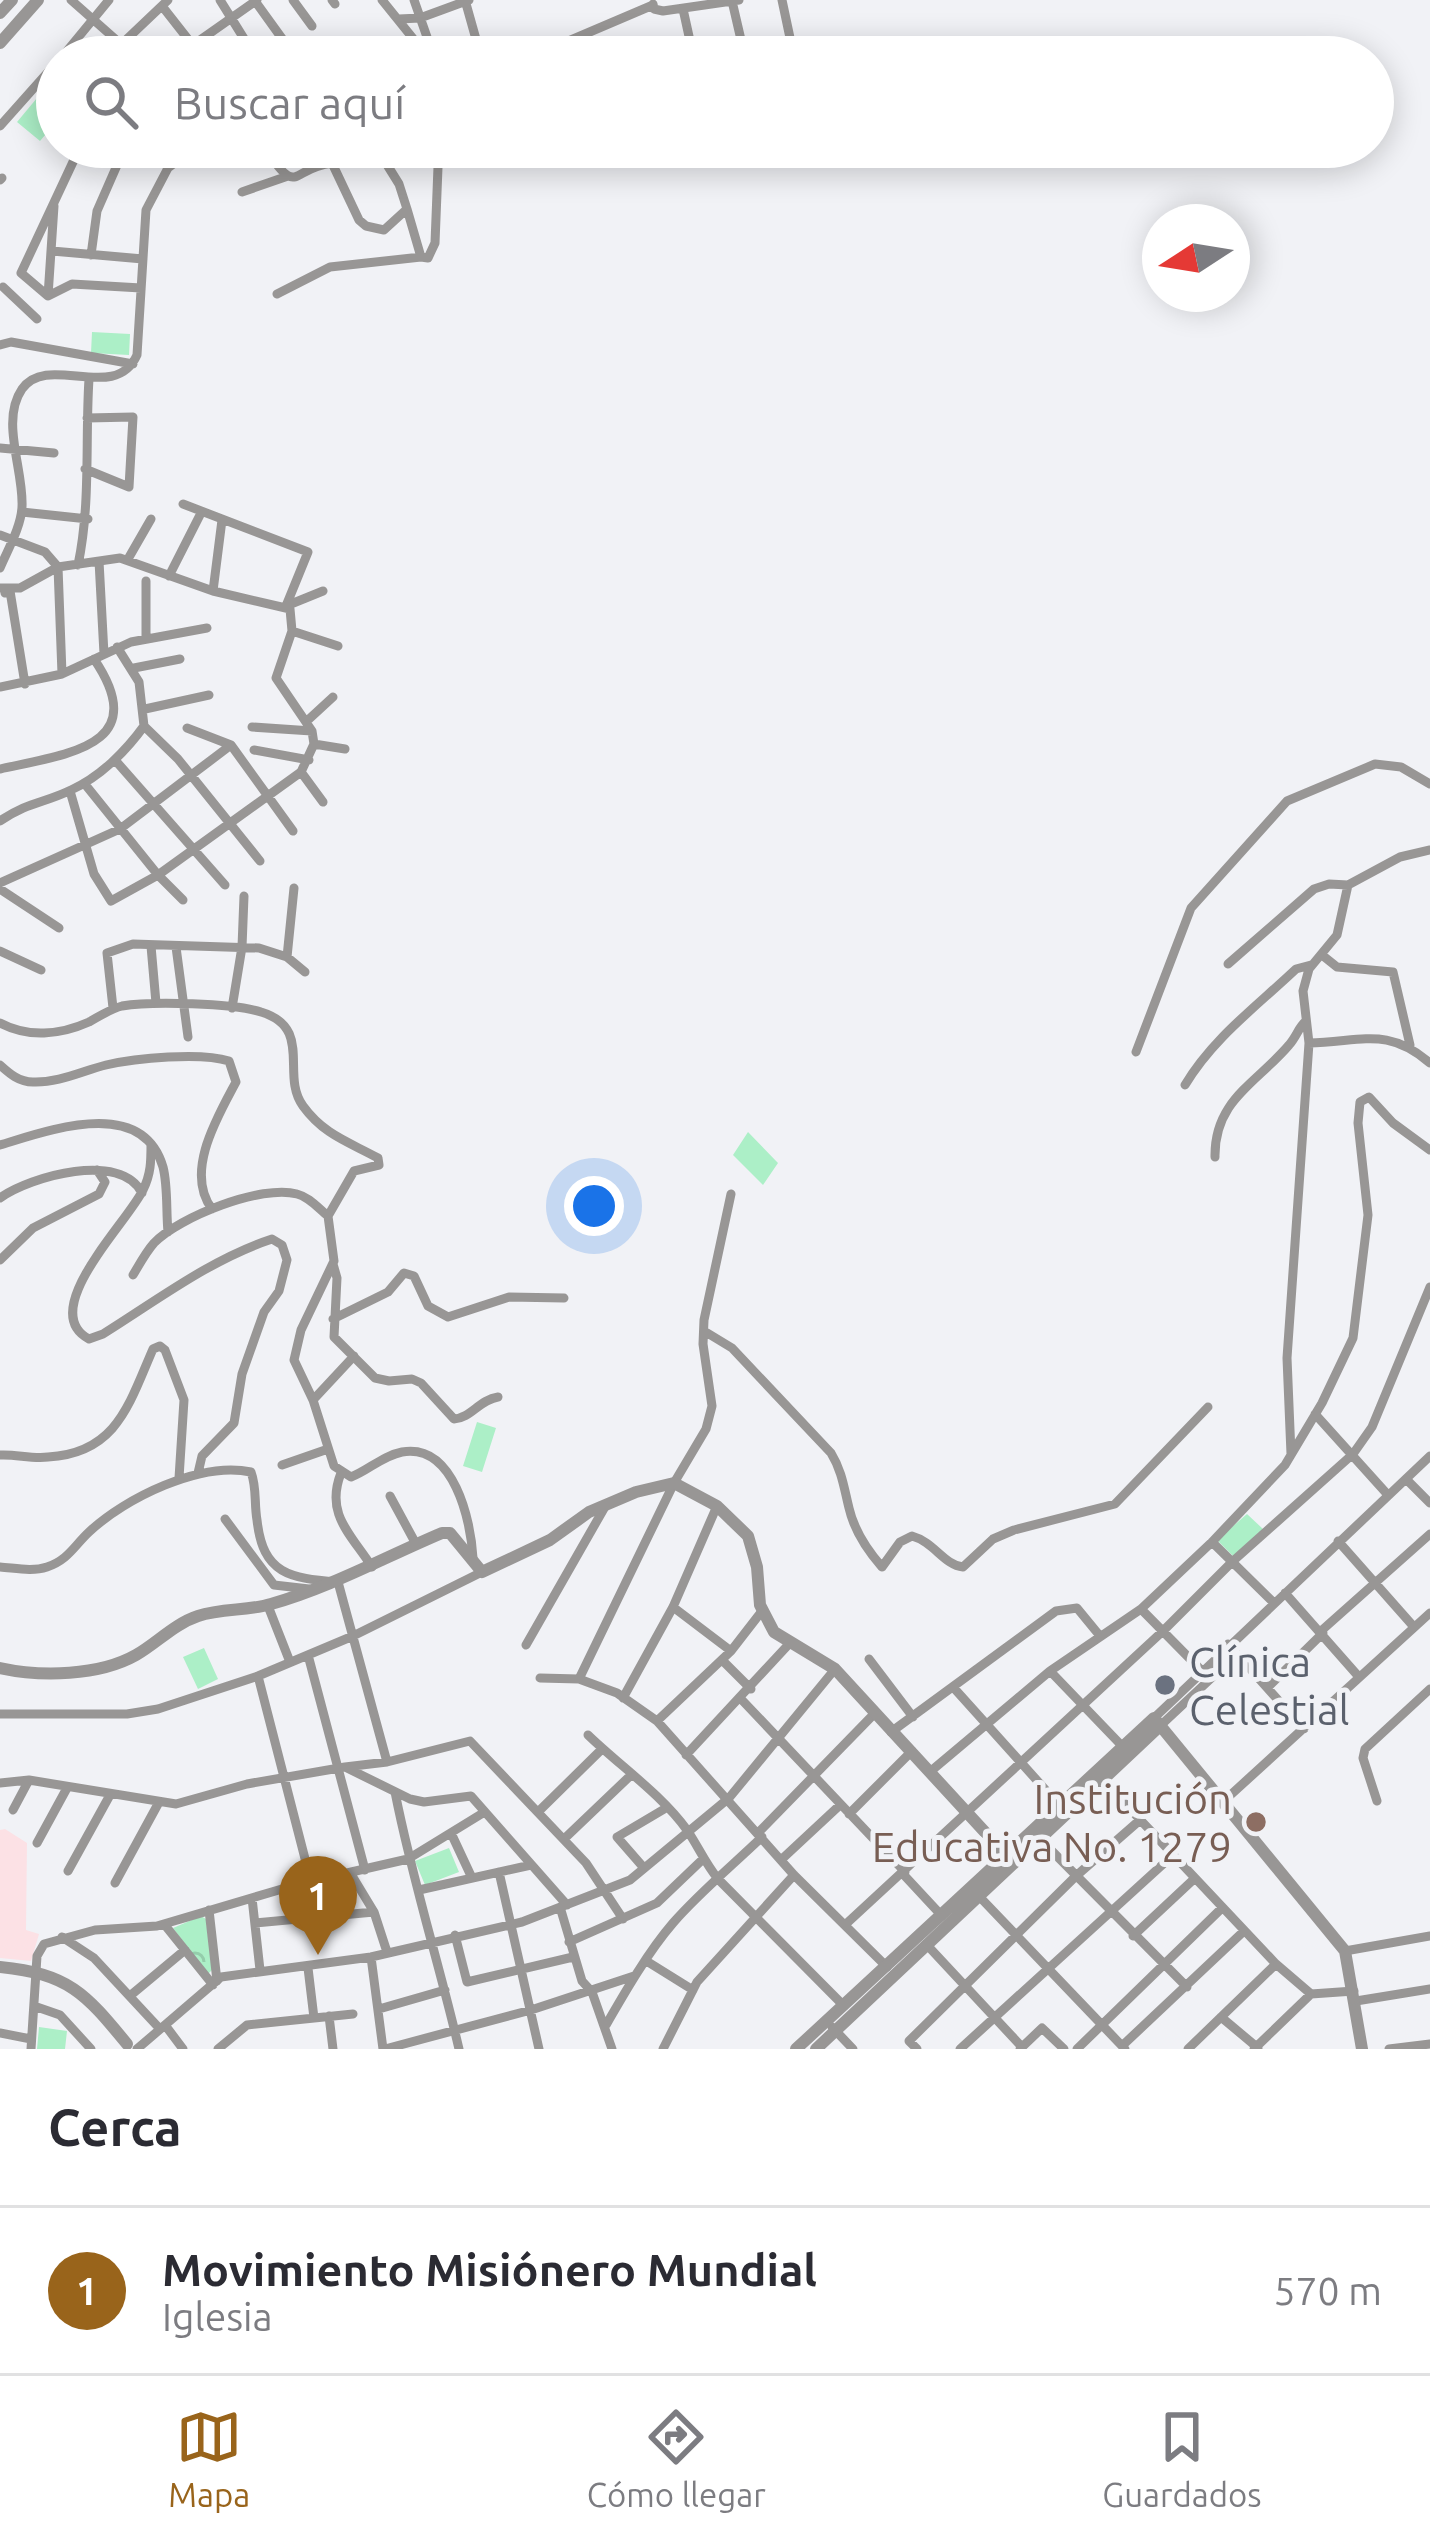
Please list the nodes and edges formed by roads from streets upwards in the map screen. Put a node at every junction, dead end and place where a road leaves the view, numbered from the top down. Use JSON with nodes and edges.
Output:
{"nodes":[{"id":1,"x":11,"y":0,"type":"edge"},
{"id":2,"x":38,"y":0,"type":"edge"},
{"id":3,"x":71,"y":0,"type":"edge"},
{"id":4,"x":109,"y":0,"type":"edge"},
{"id":5,"x":220,"y":0,"type":"edge"},
{"id":6,"x":293,"y":0,"type":"edge"},
{"id":7,"x":382,"y":0,"type":"edge"},
{"id":8,"x":414,"y":0,"type":"edge"},
{"id":9,"x":467,"y":0,"type":"edge"},
{"id":10,"x":782,"y":0,"type":"edge"},
{"id":11,"x":256,"y":1,"type":"edge"},
{"id":12,"x":736,"y":1,"type":"edge"},
{"id":13,"x":165,"y":3,"type":"edge"},
{"id":14,"x":655,"y":3,"type":"edge"},
{"id":15,"x":683,"y":9,"type":"junction"},
{"id":16,"x":0,"y":13,"type":"edge"},
{"id":17,"x":420,"y":18,"type":"junction"},
{"id":18,"x":230,"y":19,"type":"junction"},
{"id":19,"x":399,"y":19,"type":"junction"},
{"id":20,"x":92,"y":20,"type":"junction"},
{"id":21,"x":312,"y":26,"type":"dead end"},
{"id":22,"x":79,"y":36,"type":"edge"},
{"id":23,"x":111,"y":36,"type":"edge"},
{"id":24,"x":131,"y":36,"type":"edge"},
{"id":25,"x":188,"y":36,"type":"edge"},
{"id":26,"x":206,"y":36,"type":"edge"},
{"id":27,"x":242,"y":36,"type":"edge"},
{"id":28,"x":280,"y":36,"type":"edge"},
{"id":29,"x":413,"y":36,"type":"edge"},
{"id":30,"x":425,"y":36,"type":"edge"},
{"id":31,"x":476,"y":36,"type":"edge"},
{"id":32,"x":579,"y":36,"type":"edge"},
{"id":33,"x":689,"y":36,"type":"edge"},
{"id":34,"x":742,"y":36,"type":"edge"},
{"id":35,"x":790,"y":36,"type":"edge"},
{"id":36,"x":0,"y":43,"type":"edge"},
{"id":37,"x":36,"y":86,"type":"edge"},
{"id":38,"x":0,"y":126,"type":"edge"},
{"id":39,"x":70,"y":168,"type":"edge"},
{"id":40,"x":116,"y":168,"type":"edge"},
{"id":41,"x":167,"y":168,"type":"edge"},
{"id":42,"x":282,"y":168,"type":"edge"},
{"id":43,"x":316,"y":168,"type":"edge"},
{"id":44,"x":335,"y":168,"type":"edge"},
{"id":45,"x":389,"y":168,"type":"edge"},
{"id":46,"x":438,"y":168,"type":"edge"},
{"id":47,"x":288,"y":176,"type":"junction"},
{"id":48,"x":242,"y":192,"type":"dead end"},
{"id":49,"x":54,"y":202,"type":"junction"},
{"id":50,"x":407,"y":209,"type":"junction"},
{"id":51,"x":52,"y":251,"type":"junction"},
{"id":52,"x":91,"y":255,"type":"junction"},
{"id":53,"x":421,"y":257,"type":"junction"},
{"id":54,"x":143,"y":259,"type":"junction"},
{"id":55,"x":3,"y":286,"type":"dead end"},
{"id":56,"x":141,"y":288,"type":"junction"},
{"id":57,"x":277,"y":294,"type":"dead end"},
{"id":58,"x":48,"y":296,"type":"junction"},
{"id":59,"x":15,"y":299,"type":"junction"},
{"id":60,"x":2,"y":308,"type":"edge"},
{"id":61,"x":37,"y":319,"type":"dead end"},
{"id":62,"x":0,"y":345,"type":"edge"},
{"id":63,"x":133,"y":364,"type":"junction"},
{"id":64,"x":89,"y":379,"type":"junction"},
{"id":65,"x":87,"y":418,"type":"junction"},
{"id":66,"x":0,"y":448,"type":"edge"},
{"id":67,"x":17,"y":449,"type":"junction"},
{"id":68,"x":54,"y":453,"type":"dead end"},
{"id":69,"x":86,"y":469,"type":"junction"},
{"id":70,"x":183,"y":504,"type":"dead end"},
{"id":71,"x":22,"y":512,"type":"junction"},
{"id":72,"x":201,"y":512,"type":"junction"},
{"id":73,"x":88,"y":519,"type":"junction"},
{"id":74,"x":151,"y":519,"type":"dead end"},
{"id":75,"x":222,"y":520,"type":"junction"},
{"id":76,"x":0,"y":535,"type":"edge"},
{"id":77,"x":12,"y":539,"type":"junction"},
{"id":78,"x":128,"y":559,"type":"junction"},
{"id":79,"x":99,"y":562,"type":"junction"},
{"id":80,"x":78,"y":565,"type":"junction"},
{"id":81,"x":58,"y":566,"type":"junction"},
{"id":82,"x":0,"y":568,"type":"edge"},
{"id":83,"x":169,"y":576,"type":"junction"},
{"id":84,"x":146,"y":581,"type":"dead end"},
{"id":85,"x":4,"y":591,"type":"edge"},
{"id":86,"x":213,"y":591,"type":"junction"},
{"id":87,"x":322,"y":592,"type":"dead end"},
{"id":88,"x":286,"y":606,"type":"junction"},
{"id":89,"x":207,"y":628,"type":"dead end"},
{"id":90,"x":292,"y":631,"type":"junction"},
{"id":91,"x":146,"y":638,"type":"junction"},
{"id":92,"x":338,"y":646,"type":"dead end"},
{"id":93,"x":117,"y":647,"type":"junction"},
{"id":94,"x":99,"y":656,"type":"junction"},
{"id":95,"x":180,"y":659,"type":"dead end"},
{"id":96,"x":134,"y":668,"type":"junction"},
{"id":97,"x":62,"y":674,"type":"junction"},
{"id":98,"x":25,"y":684,"type":"junction"},
{"id":99,"x":0,"y":687,"type":"edge"},
{"id":100,"x":209,"y":695,"type":"dead end"},
{"id":101,"x":333,"y":697,"type":"dead end"},
{"id":102,"x":145,"y":709,"type":"junction"},
{"id":103,"x":144,"y":726,"type":"junction"},
{"id":104,"x":310,"y":726,"type":"junction"},
{"id":105,"x":252,"y":727,"type":"dead end"},
{"id":106,"x":188,"y":728,"type":"dead end"},
{"id":107,"x":314,"y":744,"type":"junction"},
{"id":108,"x":231,"y":745,"type":"junction"},
{"id":109,"x":345,"y":748,"type":"dead end"},
{"id":110,"x":254,"y":750,"type":"dead end"},
{"id":111,"x":115,"y":760,"type":"junction"},
{"id":112,"x":309,"y":760,"type":"junction"},
{"id":113,"x":0,"y":769,"type":"edge"},
{"id":114,"x":301,"y":772,"type":"junction"},
{"id":115,"x":190,"y":775,"type":"junction"},
{"id":116,"x":84,"y":783,"type":"junction"},
{"id":117,"x":1430,"y":784,"type":"edge"},
{"id":118,"x":70,"y":791,"type":"junction"},
{"id":119,"x":267,"y":794,"type":"junction"},
{"id":120,"x":153,"y":802,"type":"junction"},
{"id":121,"x":323,"y":802,"type":"dead end"},
{"id":122,"x":230,"y":820,"type":"junction"},
{"id":123,"x":0,"y":821,"type":"edge"},
{"id":124,"x":120,"y":830,"type":"junction"},
{"id":125,"x":293,"y":831,"type":"dead end"},
{"id":126,"x":85,"y":848,"type":"junction"},
{"id":127,"x":193,"y":849,"type":"junction"},
{"id":128,"x":1430,"y":850,"type":"edge"},
{"id":129,"x":260,"y":861,"type":"dead end"},
{"id":130,"x":158,"y":875,"type":"junction"},
{"id":131,"x":225,"y":885,"type":"dead end"},
{"id":132,"x":1348,"y":885,"type":"junction"},
{"id":133,"x":0,"y":886,"type":"edge"},
{"id":134,"x":294,"y":888,"type":"dead end"},
{"id":135,"x":244,"y":896,"type":"dead end"},
{"id":136,"x":183,"y":900,"type":"dead end"},
{"id":137,"x":59,"y":928,"type":"dead end"},
{"id":138,"x":151,"y":946,"type":"junction"},
{"id":139,"x":242,"y":946,"type":"junction"},
{"id":140,"x":176,"y":947,"type":"junction"},
{"id":141,"x":0,"y":951,"type":"edge"},
{"id":142,"x":1322,"y":955,"type":"junction"},
{"id":143,"x":287,"y":957,"type":"junction"},
{"id":144,"x":1228,"y":964,"type":"dead end"},
{"id":145,"x":1312,"y":965,"type":"junction"},
{"id":146,"x":41,"y":970,"type":"dead end"},
{"id":147,"x":305,"y":972,"type":"dead end"},
{"id":148,"x":157,"y":1003,"type":"junction"},
{"id":149,"x":184,"y":1005,"type":"junction"},
{"id":150,"x":113,"y":1008,"type":"junction"},
{"id":151,"x":232,"y":1008,"type":"junction"},
{"id":152,"x":1306,"y":1021,"type":"junction"},
{"id":153,"x":0,"y":1023,"type":"edge"},
{"id":154,"x":188,"y":1037,"type":"dead end"},
{"id":155,"x":1310,"y":1043,"type":"junction"},
{"id":156,"x":1410,"y":1046,"type":"junction"},
{"id":157,"x":1136,"y":1052,"type":"dead end"},
{"id":158,"x":1430,"y":1063,"type":"edge"},
{"id":159,"x":0,"y":1065,"type":"edge"},
{"id":160,"x":1185,"y":1085,"type":"dead end"},
{"id":161,"x":151,"y":1144,"type":"junction"},
{"id":162,"x":0,"y":1145,"type":"edge"},
{"id":163,"x":1430,"y":1150,"type":"edge"},
{"id":164,"x":1216,"y":1157,"type":"dead end"},
{"id":165,"x":97,"y":1170,"type":"junction"},
{"id":166,"x":142,"y":1192,"type":"junction"},
{"id":167,"x":731,"y":1194,"type":"dead end"},
{"id":168,"x":0,"y":1198,"type":"edge"},
{"id":169,"x":212,"y":1209,"type":"junction"},
{"id":170,"x":328,"y":1216,"type":"junction"},
{"id":171,"x":168,"y":1232,"type":"junction"},
{"id":172,"x":0,"y":1260,"type":"edge"},
{"id":173,"x":333,"y":1264,"type":"junction"},
{"id":174,"x":133,"y":1275,"type":"dead end"},
{"id":175,"x":1430,"y":1287,"type":"edge"},
{"id":176,"x":564,"y":1298,"type":"dead end"},
{"id":177,"x":333,"y":1319,"type":"junction"},
{"id":178,"x":704,"y":1331,"type":"junction"},
{"id":179,"x":354,"y":1356,"type":"junction"},
{"id":180,"x":497,"y":1397,"type":"dead end"},
{"id":181,"x":313,"y":1400,"type":"junction"},
{"id":182,"x":1208,"y":1407,"type":"dead end"},
{"id":183,"x":1315,"y":1414,"type":"junction"},
{"id":184,"x":328,"y":1449,"type":"junction"},
{"id":185,"x":1291,"y":1454,"type":"junction"},
{"id":186,"x":1353,"y":1454,"type":"junction"},
{"id":187,"x":0,"y":1456,"type":"edge"},
{"id":188,"x":1430,"y":1456,"type":"edge"},
{"id":189,"x":282,"y":1465,"type":"dead end"},
{"id":190,"x":198,"y":1473,"type":"junction"},
{"id":191,"x":341,"y":1473,"type":"junction"},
{"id":192,"x":178,"y":1478,"type":"junction"},
{"id":193,"x":1407,"y":1480,"type":"junction"},
{"id":194,"x":674,"y":1483,"type":"junction"},
{"id":195,"x":1388,"y":1495,"type":"junction"},
{"id":196,"x":390,"y":1496,"type":"dead end"},
{"id":197,"x":1430,"y":1503,"type":"edge"},
{"id":198,"x":606,"y":1505,"type":"junction"},
{"id":199,"x":718,"y":1506,"type":"junction"},
{"id":200,"x":225,"y":1519,"type":"dead end"},
{"id":201,"x":1430,"y":1534,"type":"edge"},
{"id":202,"x":1338,"y":1541,"type":"junction"},
{"id":203,"x":1212,"y":1542,"type":"junction"},
{"id":204,"x":416,"y":1544,"type":"junction"},
{"id":205,"x":472,"y":1558,"type":"junction"},
{"id":206,"x":1232,"y":1562,"type":"junction"},
{"id":207,"x":373,"y":1567,"type":"junction"},
{"id":208,"x":0,"y":1568,"type":"edge"},
{"id":209,"x":482,"y":1572,"type":"junction"},
{"id":210,"x":338,"y":1582,"type":"junction"},
{"id":211,"x":1377,"y":1582,"type":"junction"},
{"id":212,"x":309,"y":1589,"type":"junction"},
{"id":213,"x":1285,"y":1593,"type":"junction"},
{"id":214,"x":1274,"y":1603,"type":"junction"},
{"id":215,"x":268,"y":1606,"type":"junction"},
{"id":216,"x":673,"y":1606,"type":"junction"},
{"id":217,"x":1141,"y":1609,"type":"junction"},
{"id":218,"x":762,"y":1611,"type":"junction"},
{"id":219,"x":1430,"y":1613,"type":"edge"},
{"id":220,"x":1414,"y":1628,"type":"junction"},
{"id":221,"x":1163,"y":1631,"type":"junction"},
{"id":222,"x":1322,"y":1632,"type":"junction"},
{"id":223,"x":353,"y":1636,"type":"junction"},
{"id":224,"x":1100,"y":1636,"type":"junction"},
{"id":225,"x":789,"y":1644,"type":"junction"},
{"id":226,"x":1228,"y":1644,"type":"junction"},
{"id":227,"x":526,"y":1645,"type":"dead end"},
{"id":228,"x":308,"y":1654,"type":"junction"},
{"id":229,"x":1237,"y":1654,"type":"junction"},
{"id":230,"x":726,"y":1655,"type":"junction"},
{"id":231,"x":869,"y":1659,"type":"dead end"},
{"id":232,"x":290,"y":1662,"type":"junction"},
{"id":233,"x":0,"y":1668,"type":"edge"},
{"id":234,"x":835,"y":1669,"type":"junction"},
{"id":235,"x":1050,"y":1670,"type":"junction"},
{"id":236,"x":1201,"y":1670,"type":"junction"},
{"id":237,"x":258,"y":1676,"type":"junction"},
{"id":238,"x":1359,"y":1677,"type":"junction"},
{"id":239,"x":540,"y":1678,"type":"dead end"},
{"id":240,"x":579,"y":1679,"type":"junction"},
{"id":241,"x":953,"y":1687,"type":"junction"},
{"id":242,"x":1268,"y":1687,"type":"junction"},
{"id":243,"x":751,"y":1689,"type":"junction"},
{"id":244,"x":1430,"y":1689,"type":"edge"},
{"id":245,"x":623,"y":1698,"type":"junction"},
{"id":246,"x":741,"y":1699,"type":"junction"},
{"id":247,"x":1081,"y":1703,"type":"junction"},
{"id":248,"x":0,"y":1714,"type":"edge"},
{"id":249,"x":874,"y":1714,"type":"junction"},
{"id":250,"x":913,"y":1717,"type":"junction"},
{"id":251,"x":657,"y":1721,"type":"junction"},
{"id":252,"x":1157,"y":1722,"type":"junction"},
{"id":253,"x":987,"y":1725,"type":"junction"},
{"id":254,"x":1304,"y":1729,"type":"junction"},
{"id":255,"x":891,"y":1732,"type":"junction"},
{"id":256,"x":588,"y":1736,"type":"dead end"},
{"id":257,"x":778,"y":1742,"type":"junction"},
{"id":258,"x":1123,"y":1747,"type":"junction"},
{"id":259,"x":602,"y":1749,"type":"junction"},
{"id":260,"x":912,"y":1751,"type":"junction"},
{"id":261,"x":686,"y":1755,"type":"junction"},
{"id":262,"x":387,"y":1762,"type":"junction"},
{"id":263,"x":1022,"y":1763,"type":"junction"},
{"id":264,"x":340,"y":1767,"type":"junction"},
{"id":265,"x":932,"y":1771,"type":"junction"},
{"id":266,"x":630,"y":1776,"type":"junction"},
{"id":267,"x":1099,"y":1776,"type":"junction"},
{"id":268,"x":285,"y":1777,"type":"junction"},
{"id":269,"x":814,"y":1778,"type":"junction"},
{"id":270,"x":29,"y":1780,"type":"junction"},
{"id":271,"x":0,"y":1783,"type":"edge"},
{"id":272,"x":67,"y":1787,"type":"junction"},
{"id":273,"x":395,"y":1791,"type":"junction"},
{"id":274,"x":110,"y":1796,"type":"junction"},
{"id":275,"x":729,"y":1798,"type":"junction"},
{"id":276,"x":1225,"y":1800,"type":"junction"},
{"id":277,"x":1377,"y":1802,"type":"dead end"},
{"id":278,"x":158,"y":1804,"type":"junction"},
{"id":279,"x":1060,"y":1806,"type":"junction"},
{"id":280,"x":666,"y":1808,"type":"junction"},
{"id":281,"x":844,"y":1809,"type":"junction"},
{"id":282,"x":13,"y":1810,"type":"dead end"},
{"id":283,"x":538,"y":1811,"type":"junction"},
{"id":284,"x":483,"y":1813,"type":"junction"},
{"id":285,"x":968,"y":1813,"type":"junction"},
{"id":286,"x":1140,"y":1820,"type":"junction"},
{"id":287,"x":688,"y":1831,"type":"junction"},
{"id":288,"x":451,"y":1832,"type":"junction"},
{"id":289,"x":1035,"y":1834,"type":"junction"},
{"id":290,"x":760,"y":1835,"type":"junction"},
{"id":291,"x":564,"y":1839,"type":"junction"},
{"id":292,"x":37,"y":1843,"type":"dead end"},
{"id":293,"x":1006,"y":1855,"type":"junction"},
{"id":294,"x":1172,"y":1856,"type":"junction"},
{"id":295,"x":408,"y":1859,"type":"junction"},
{"id":296,"x":782,"y":1859,"type":"junction"},
{"id":297,"x":702,"y":1860,"type":"junction"},
{"id":298,"x":531,"y":1865,"type":"junction"},
{"id":299,"x":644,"y":1868,"type":"junction"},
{"id":300,"x":365,"y":1870,"type":"junction"},
{"id":301,"x":68,"y":1871,"type":"dead end"},
{"id":302,"x":499,"y":1872,"type":"junction"},
{"id":303,"x":904,"y":1873,"type":"junction"},
{"id":304,"x":351,"y":1874,"type":"junction"},
{"id":305,"x":794,"y":1875,"type":"junction"},
{"id":306,"x":1076,"y":1876,"type":"junction"},
{"id":307,"x":472,"y":1878,"type":"junction"},
{"id":308,"x":718,"y":1879,"type":"junction"},
{"id":309,"x":1194,"y":1879,"type":"junction"},
{"id":310,"x":311,"y":1882,"type":"junction"},
{"id":311,"x":116,"y":1883,"type":"dead end"},
{"id":312,"x":419,"y":1890,"type":"junction"},
{"id":313,"x":607,"y":1890,"type":"junction"},
{"id":314,"x":976,"y":1892,"type":"junction"},
{"id":315,"x":252,"y":1898,"type":"junction"},
{"id":316,"x":652,"y":1905,"type":"junction"},
{"id":317,"x":564,"y":1906,"type":"junction"},
{"id":318,"x":1222,"y":1908,"type":"junction"},
{"id":319,"x":209,"y":1910,"type":"junction"},
{"id":320,"x":374,"y":1912,"type":"junction"},
{"id":321,"x":1111,"y":1913,"type":"junction"},
{"id":322,"x":942,"y":1916,"type":"junction"},
{"id":323,"x":754,"y":1917,"type":"junction"},
{"id":324,"x":623,"y":1919,"type":"junction"},
{"id":325,"x":255,"y":1923,"type":"junction"},
{"id":326,"x":164,"y":1924,"type":"junction"},
{"id":327,"x":512,"y":1924,"type":"junction"},
{"id":328,"x":846,"y":1924,"type":"junction"},
{"id":329,"x":671,"y":1925,"type":"junction"},
{"id":330,"x":1244,"y":1931,"type":"junction"},
{"id":331,"x":1016,"y":1934,"type":"junction"},
{"id":332,"x":455,"y":1935,"type":"junction"},
{"id":333,"x":1133,"y":1936,"type":"junction"},
{"id":334,"x":1430,"y":1936,"type":"edge"},
{"id":335,"x":62,"y":1937,"type":"junction"},
{"id":336,"x":433,"y":1940,"type":"junction"},
{"id":337,"x":569,"y":1942,"type":"junction"},
{"id":338,"x":927,"y":1945,"type":"junction"},
{"id":339,"x":185,"y":1950,"type":"junction"},
{"id":340,"x":1346,"y":1951,"type":"junction"},
{"id":341,"x":387,"y":1952,"type":"junction"},
{"id":342,"x":371,"y":1957,"type":"junction"},
{"id":343,"x":573,"y":1957,"type":"junction"},
{"id":344,"x":648,"y":1962,"type":"junction"},
{"id":345,"x":1276,"y":1964,"type":"junction"},
{"id":346,"x":0,"y":1967,"type":"edge"},
{"id":347,"x":887,"y":1967,"type":"junction"},
{"id":348,"x":1165,"y":1967,"type":"junction"},
{"id":349,"x":308,"y":1968,"type":"junction"},
{"id":350,"x":260,"y":1970,"type":"junction"},
{"id":351,"x":522,"y":1970,"type":"junction"},
{"id":352,"x":1050,"y":1970,"type":"junction"},
{"id":353,"x":38,"y":1971,"type":"junction"},
{"id":354,"x":634,"y":1976,"type":"junction"},
{"id":355,"x":215,"y":1983,"type":"junction"},
{"id":356,"x":1186,"y":1987,"type":"junction"},
{"id":357,"x":966,"y":1988,"type":"junction"},
{"id":358,"x":1430,"y":1989,"type":"edge"},
{"id":359,"x":445,"y":1990,"type":"junction"},
{"id":360,"x":693,"y":1990,"type":"junction"},
{"id":361,"x":592,"y":1992,"type":"junction"},
{"id":362,"x":1311,"y":1994,"type":"junction"},
{"id":363,"x":131,"y":1995,"type":"junction"},
{"id":364,"x":1355,"y":1996,"type":"junction"},
{"id":365,"x":34,"y":2006,"type":"junction"},
{"id":366,"x":844,"y":2006,"type":"junction"},
{"id":367,"x":379,"y":2009,"type":"junction"},
{"id":368,"x":531,"y":2010,"type":"junction"},
{"id":369,"x":353,"y":2014,"type":"dead end"},
{"id":370,"x":329,"y":2017,"type":"junction"},
{"id":371,"x":1221,"y":2017,"type":"junction"},
{"id":372,"x":314,"y":2018,"type":"junction"},
{"id":373,"x":995,"y":2018,"type":"junction"},
{"id":374,"x":1103,"y":2025,"type":"junction"},
{"id":375,"x":606,"y":2026,"type":"junction"},
{"id":376,"x":831,"y":2026,"type":"junction"},
{"id":377,"x":163,"y":2027,"type":"junction"},
{"id":378,"x":454,"y":2029,"type":"junction"},
{"id":379,"x":0,"y":2033,"type":"edge"},
{"id":380,"x":31,"y":2044,"type":"edge"},
{"id":381,"x":1430,"y":2044,"type":"edge"},
{"id":382,"x":1124,"y":2047,"type":"edge"},
{"id":383,"x":129,"y":2048,"type":"edge"},
{"id":384,"x":1021,"y":2048,"type":"edge"},
{"id":385,"x":1256,"y":2048,"type":"edge"},
{"id":386,"x":91,"y":2049,"type":"edge"},
{"id":387,"x":183,"y":2049,"type":"edge"},
{"id":388,"x":218,"y":2049,"type":"edge"},
{"id":389,"x":333,"y":2049,"type":"edge"},
{"id":390,"x":384,"y":2049,"type":"edge"},
{"id":391,"x":459,"y":2049,"type":"edge"},
{"id":392,"x":539,"y":2049,"type":"edge"},
{"id":393,"x":612,"y":2049,"type":"edge"},
{"id":394,"x":663,"y":2049,"type":"edge"},
{"id":395,"x":796,"y":2049,"type":"edge"},
{"id":396,"x":816,"y":2049,"type":"edge"},
{"id":397,"x":853,"y":2049,"type":"edge"},
{"id":398,"x":917,"y":2049,"type":"edge"},
{"id":399,"x":960,"y":2049,"type":"edge"},
{"id":400,"x":1064,"y":2049,"type":"edge"},
{"id":401,"x":1077,"y":2049,"type":"edge"},
{"id":402,"x":1188,"y":2049,"type":"edge"},
{"id":403,"x":1361,"y":2049,"type":"edge"},
{"id":404,"x":1389,"y":2049,"type":"edge"}],
"edges":[{"from":1,"to":16,"type":"street"},
{"from":2,"to":36,"type":"street"},
{"from":3,"to":20,"type":"street"},
{"from":4,"to":20,"type":"street"},
{"from":5,"to":18,"type":"street"},
{"from":6,"to":21,"type":"street"},
{"from":7,"to":19,"type":"street"},
{"from":8,"to":17,"type":"street"},
{"from":9,"to":17,"type":"street"},
{"from":9,"to":31,"type":"street"},
{"from":10,"to":35,"type":"street"},
{"from":11,"to":18,"type":"street"},
{"from":11,"to":28,"type":"street"},
{"from":12,"to":15,"type":"street"},
{"from":12,"to":34,"type":"street"},
{"from":13,"to":24,"type":"street"},
{"from":13,"to":25,"type":"street"},
{"from":14,"to":15,"type":"street"},
{"from":14,"to":32,"type":"street"},
{"from":15,"to":33,"type":"street"},
{"from":17,"to":19,"type":"street"},
{"from":17,"to":30,"type":"street"},
{"from":18,"to":26,"type":"street"},
{"from":18,"to":27,"type":"street"},
{"from":19,"to":29,"type":"street"},
{"from":20,"to":22,"type":"street"},
{"from":20,"to":23,"type":"street"},
{"from":37,"to":38,"type":"street"},
{"from":39,"to":49,"type":"street"},
{"from":40,"to":52,"type":"street"},
{"from":41,"to":54,"type":"street"},
{"from":42,"to":47,"type":"street"},
{"from":43,"to":47,"type":"street"},
{"from":44,"to":50,"type":"street"},
{"from":45,"to":50,"type":"street"},
{"from":46,"to":53,"type":"street"},
{"from":47,"to":48,"type":"street"},
{"from":49,"to":51,"type":"street"},
{"from":49,"to":58,"type":"street"},
{"from":50,"to":53,"type":"street"},
{"from":51,"to":52,"type":"street"},
{"from":51,"to":58,"type":"street"},
{"from":52,"to":54,"type":"street"},
{"from":53,"to":57,"type":"street"},
{"from":54,"to":56,"type":"street"},
{"from":55,"to":59,"type":"street"},
{"from":56,"to":58,"type":"street"},
{"from":56,"to":63,"type":"street"},
{"from":59,"to":60,"type":"street"},
{"from":59,"to":61,"type":"street"},
{"from":62,"to":63,"type":"street"},
{"from":63,"to":64,"type":"street"},
{"from":64,"to":65,"type":"street"},
{"from":64,"to":67,"type":"street"},
{"from":65,"to":69,"type":"street"},
{"from":65,"to":69,"type":"street"},
{"from":66,"to":67,"type":"street"},
{"from":67,"to":68,"type":"street"},
{"from":67,"to":71,"type":"street"},
{"from":69,"to":73,"type":"street"},
{"from":70,"to":72,"type":"street"},
{"from":71,"to":73,"type":"street"},
{"from":71,"to":77,"type":"street"},
{"from":72,"to":75,"type":"street"},
{"from":72,"to":83,"type":"street"},
{"from":73,"to":80,"type":"street"},
{"from":74,"to":78,"type":"street"},
{"from":75,"to":86,"type":"street"},
{"from":75,"to":88,"type":"street"},
{"from":76,"to":77,"type":"street"},
{"from":77,"to":81,"type":"street"},
{"from":77,"to":82,"type":"street"},
{"from":78,"to":79,"type":"street"},
{"from":78,"to":83,"type":"street"},
{"from":79,"to":80,"type":"street"},
{"from":79,"to":94,"type":"street"},
{"from":80,"to":81,"type":"street"},
{"from":81,"to":85,"type":"street"},
{"from":81,"to":97,"type":"street"},
{"from":83,"to":86,"type":"street"},
{"from":84,"to":91,"type":"street"},
{"from":85,"to":98,"type":"street"},
{"from":86,"to":88,"type":"street"},
{"from":87,"to":88,"type":"street"},
{"from":88,"to":90,"type":"street"},
{"from":89,"to":91,"type":"street"},
{"from":90,"to":92,"type":"street"},
{"from":90,"to":104,"type":"street"},
{"from":91,"to":93,"type":"street"},
{"from":93,"to":94,"type":"street"},
{"from":93,"to":96,"type":"street"},
{"from":94,"to":97,"type":"street"},
{"from":94,"to":113,"type":"street"},
{"from":95,"to":96,"type":"street"},
{"from":96,"to":102,"type":"street"},
{"from":97,"to":98,"type":"street"},
{"from":98,"to":99,"type":"street"},
{"from":100,"to":102,"type":"street"},
{"from":101,"to":104,"type":"street"},
{"from":102,"to":103,"type":"street"},
{"from":103,"to":111,"type":"street"},
{"from":103,"to":115,"type":"street"},
{"from":104,"to":105,"type":"street"},
{"from":104,"to":107,"type":"street"},
{"from":106,"to":108,"type":"street"},
{"from":107,"to":109,"type":"street"},
{"from":107,"to":112,"type":"street"},
{"from":108,"to":115,"type":"street"},
{"from":108,"to":119,"type":"street"},
{"from":110,"to":112,"type":"street"},
{"from":111,"to":116,"type":"street"},
{"from":111,"to":120,"type":"street"},
{"from":112,"to":114,"type":"street"},
{"from":114,"to":119,"type":"street"},
{"from":114,"to":121,"type":"street"},
{"from":115,"to":120,"type":"street"},
{"from":115,"to":122,"type":"street"},
{"from":116,"to":118,"type":"street"},
{"from":116,"to":124,"type":"street"},
{"from":117,"to":157,"type":"street"},
{"from":118,"to":123,"type":"street"},
{"from":118,"to":126,"type":"street"},
{"from":119,"to":122,"type":"street"},
{"from":119,"to":125,"type":"street"},
{"from":120,"to":124,"type":"street"},
{"from":120,"to":127,"type":"street"},
{"from":122,"to":127,"type":"street"},
{"from":122,"to":129,"type":"street"},
{"from":124,"to":126,"type":"street"},
{"from":124,"to":130,"type":"street"},
{"from":126,"to":130,"type":"street"},
{"from":126,"to":133,"type":"street"},
{"from":127,"to":130,"type":"street"},
{"from":127,"to":131,"type":"street"},
{"from":128,"to":132,"type":"street"},
{"from":130,"to":136,"type":"street"},
{"from":132,"to":142,"type":"street"},
{"from":132,"to":144,"type":"street"},
{"from":133,"to":137,"type":"street"},
{"from":134,"to":143,"type":"street"},
{"from":135,"to":139,"type":"street"},
{"from":138,"to":140,"type":"street"},
{"from":138,"to":148,"type":"street"},
{"from":138,"to":150,"type":"street"},
{"from":139,"to":140,"type":"street"},
{"from":139,"to":143,"type":"street"},
{"from":139,"to":151,"type":"street"},
{"from":140,"to":149,"type":"street"},
{"from":141,"to":146,"type":"street"},
{"from":142,"to":145,"type":"street"},
{"from":142,"to":156,"type":"street"},
{"from":143,"to":147,"type":"street"},
{"from":145,"to":152,"type":"street"},
{"from":145,"to":160,"type":"street"},
{"from":148,"to":149,"type":"street"},
{"from":148,"to":150,"type":"street"},
{"from":149,"to":151,"type":"street"},
{"from":149,"to":154,"type":"street"},
{"from":150,"to":153,"type":"street"},
{"from":151,"to":170,"type":"street"},
{"from":152,"to":155,"type":"street"},
{"from":152,"to":164,"type":"street"},
{"from":155,"to":156,"type":"street"},
{"from":155,"to":185,"type":"street"},
{"from":156,"to":158,"type":"street"},
{"from":159,"to":169,"type":"street"},
{"from":161,"to":162,"type":"street"},
{"from":161,"to":166,"type":"street"},
{"from":161,"to":171,"type":"street"},
{"from":163,"to":183,"type":"street"},
{"from":165,"to":166,"type":"street"},
{"from":165,"to":168,"type":"street"},
{"from":165,"to":172,"type":"street"},
{"from":166,"to":190,"type":"street"},
{"from":167,"to":178,"type":"street"},
{"from":169,"to":170,"type":"street"},
{"from":169,"to":171,"type":"street"},
{"from":170,"to":173,"type":"street"},
{"from":171,"to":174,"type":"street"},
{"from":173,"to":177,"type":"street"},
{"from":173,"to":181,"type":"street"},
{"from":175,"to":186,"type":"street"},
{"from":176,"to":177,"type":"street"},
{"from":177,"to":179,"type":"street"},
{"from":178,"to":182,"type":"street"},
{"from":178,"to":194,"type":"street"},
{"from":179,"to":180,"type":"street"},
{"from":179,"to":181,"type":"street"},
{"from":181,"to":184,"type":"street"},
{"from":183,"to":185,"type":"street"},
{"from":183,"to":186,"type":"street"},
{"from":184,"to":189,"type":"street"},
{"from":184,"to":191,"type":"street"},
{"from":185,"to":203,"type":"street"},
{"from":186,"to":195,"type":"street"},
{"from":186,"to":206,"type":"street"},
{"from":187,"to":192,"type":"street"},
{"from":188,"to":193,"type":"street"},
{"from":190,"to":192,"type":"street"},
{"from":190,"to":210,"type":"street"},
{"from":191,"to":205,"type":"street"},
{"from":191,"to":207,"type":"street"},
{"from":192,"to":208,"type":"street"},
{"from":193,"to":195,"type":"street"},
{"from":193,"to":197,"type":"street"},
{"from":194,"to":198,"type":"street"},
{"from":194,"to":199,"type":"street"},
{"from":194,"to":240,"type":"street"},
{"from":195,"to":202,"type":"street"},
{"from":196,"to":204,"type":"street"},
{"from":198,"to":209,"type":"street"},
{"from":198,"to":227,"type":"street"},
{"from":199,"to":216,"type":"street"},
{"from":199,"to":218,"type":"street"},
{"from":200,"to":212,"type":"street"},
{"from":201,"to":211,"type":"street"},
{"from":202,"to":211,"type":"street"},
{"from":202,"to":213,"type":"street"},
{"from":203,"to":206,"type":"street"},
{"from":203,"to":217,"type":"street"},
{"from":204,"to":205,"type":"street"},
{"from":204,"to":207,"type":"street"},
{"from":205,"to":209,"type":"street"},
{"from":206,"to":214,"type":"street"},
{"from":206,"to":221,"type":"street"},
{"from":207,"to":210,"type":"street"},
{"from":209,"to":223,"type":"street"},
{"from":210,"to":212,"type":"street"},
{"from":210,"to":223,"type":"street"},
{"from":211,"to":220,"type":"street"},
{"from":211,"to":222,"type":"street"},
{"from":212,"to":215,"type":"street"},
{"from":213,"to":214,"type":"street"},
{"from":213,"to":222,"type":"street"},
{"from":214,"to":226,"type":"street"},
{"from":215,"to":232,"type":"street"},
{"from":215,"to":233,"type":"street"},
{"from":216,"to":230,"type":"street"},
{"from":216,"to":245,"type":"street"},
{"from":217,"to":221,"type":"street"},
{"from":217,"to":224,"type":"street"},
{"from":218,"to":225,"type":"street"},
{"from":218,"to":230,"type":"street"},
{"from":219,"to":220,"type":"street"},
{"from":220,"to":238,"type":"street"},
{"from":221,"to":236,"type":"street"},
{"from":221,"to":247,"type":"street"},
{"from":222,"to":238,"type":"street"},
{"from":222,"to":242,"type":"street"},
{"from":223,"to":228,"type":"street"},
{"from":223,"to":262,"type":"street"},
{"from":224,"to":235,"type":"street"},
{"from":224,"to":241,"type":"street"},
{"from":225,"to":234,"type":"street"},
{"from":225,"to":243,"type":"street"},
{"from":226,"to":229,"type":"street"},
{"from":226,"to":236,"type":"street"},
{"from":228,"to":232,"type":"street"},
{"from":228,"to":264,"type":"street"},
{"from":229,"to":242,"type":"street"},
{"from":229,"to":252,"type":"street"},
{"from":230,"to":243,"type":"street"},
{"from":230,"to":251,"type":"street"},
{"from":231,"to":250,"type":"street"},
{"from":232,"to":237,"type":"street"},
{"from":234,"to":249,"type":"street"},
{"from":234,"to":257,"type":"street"},
{"from":235,"to":247,"type":"street"},
{"from":235,"to":253,"type":"street"},
{"from":236,"to":252,"type":"street"},
{"from":237,"to":248,"type":"street"},
{"from":237,"to":268,"type":"street"},
{"from":238,"to":254,"type":"street"},
{"from":239,"to":240,"type":"street"},
{"from":240,"to":245,"type":"street"},
{"from":241,"to":250,"type":"street"},
{"from":241,"to":253,"type":"street"},
{"from":242,"to":254,"type":"street"},
{"from":243,"to":246,"type":"street"},
{"from":244,"to":277,"type":"street"},
{"from":245,"to":251,"type":"street"},
{"from":246,"to":257,"type":"street"},
{"from":246,"to":261,"type":"street"},
{"from":247,"to":258,"type":"street"},
{"from":247,"to":263,"type":"street"},
{"from":249,"to":255,"type":"street"},
{"from":249,"to":269,"type":"street"},
{"from":250,"to":255,"type":"street"},
{"from":251,"to":261,"type":"street"},
{"from":252,"to":258,"type":"street"},
{"from":252,"to":267,"type":"street"},
{"from":252,"to":276,"type":"street"},
{"from":253,"to":263,"type":"street"},
{"from":253,"to":265,"type":"street"},
{"from":254,"to":276,"type":"street"},
{"from":255,"to":260,"type":"street"},
{"from":256,"to":259,"type":"street"},
{"from":257,"to":269,"type":"street"},
{"from":257,"to":275,"type":"street"},
{"from":258,"to":267,"type":"street"},
{"from":259,"to":266,"type":"street"},
{"from":259,"to":283,"type":"street"},
{"from":260,"to":265,"type":"street"},
{"from":260,"to":281,"type":"street"},
{"from":261,"to":275,"type":"street"},
{"from":262,"to":264,"type":"street"},
{"from":262,"to":283,"type":"street"},
{"from":263,"to":279,"type":"street"},
{"from":263,"to":285,"type":"street"},
{"from":264,"to":268,"type":"street"},
{"from":264,"to":273,"type":"street"},
{"from":264,"to":300,"type":"street"},
{"from":265,"to":285,"type":"street"},
{"from":266,"to":280,"type":"street"},
{"from":266,"to":291,"type":"street"},
{"from":267,"to":279,"type":"street"},
{"from":267,"to":286,"type":"street"},
{"from":267,"to":289,"type":"street"},
{"from":268,"to":278,"type":"street"},
{"from":268,"to":310,"type":"street"},
{"from":269,"to":281,"type":"street"},
{"from":269,"to":290,"type":"street"},
{"from":270,"to":271,"type":"street"},
{"from":270,"to":272,"type":"street"},
{"from":270,"to":282,"type":"street"},
{"from":272,"to":274,"type":"street"},
{"from":272,"to":292,"type":"street"},
{"from":273,"to":284,"type":"street"},
{"from":273,"to":295,"type":"street"},
{"from":274,"to":278,"type":"street"},
{"from":274,"to":301,"type":"street"},
{"from":275,"to":287,"type":"street"},
{"from":275,"to":290,"type":"street"},
{"from":276,"to":340,"type":"street"},
{"from":278,"to":311,"type":"street"},
{"from":279,"to":289,"type":"street"},
{"from":280,"to":287,"type":"street"},
{"from":280,"to":299,"type":"street"},
{"from":281,"to":296,"type":"street"},
{"from":281,"to":303,"type":"street"},
{"from":283,"to":291,"type":"street"},
{"from":284,"to":288,"type":"street"},
{"from":284,"to":298,"type":"street"},
{"from":285,"to":293,"type":"street"},
{"from":285,"to":303,"type":"street"},
{"from":286,"to":294,"type":"street"},
{"from":286,"to":306,"type":"street"},
{"from":287,"to":297,"type":"street"},
{"from":287,"to":299,"type":"street"},
{"from":288,"to":295,"type":"street"},
{"from":288,"to":307,"type":"street"},
{"from":289,"to":293,"type":"street"},
{"from":289,"to":306,"type":"street"},
{"from":289,"to":314,"type":"street"},
{"from":290,"to":296,"type":"street"},
{"from":290,"to":308,"type":"street"},
{"from":291,"to":313,"type":"street"},
{"from":293,"to":314,"type":"street"},
{"from":294,"to":309,"type":"street"},
{"from":294,"to":321,"type":"street"},
{"from":295,"to":300,"type":"street"},
{"from":295,"to":312,"type":"street"},
{"from":296,"to":305,"type":"street"},
{"from":297,"to":308,"type":"street"},
{"from":297,"to":316,"type":"street"},
{"from":298,"to":302,"type":"street"},
{"from":298,"to":317,"type":"street"},
{"from":299,"to":313,"type":"street"},
{"from":300,"to":304,"type":"street"},
{"from":302,"to":307,"type":"street"},
{"from":302,"to":327,"type":"street"},
{"from":303,"to":322,"type":"street"},
{"from":303,"to":328,"type":"street"},
{"from":304,"to":310,"type":"street"},
{"from":304,"to":320,"type":"street"},
{"from":305,"to":323,"type":"street"},
{"from":305,"to":328,"type":"street"},
{"from":306,"to":321,"type":"street"},
{"from":306,"to":331,"type":"street"},
{"from":307,"to":312,"type":"street"},
{"from":308,"to":323,"type":"street"},
{"from":308,"to":329,"type":"street"},
{"from":309,"to":318,"type":"street"},
{"from":309,"to":333,"type":"street"},
{"from":310,"to":315,"type":"street"},
{"from":312,"to":336,"type":"street"},
{"from":313,"to":317,"type":"street"},
{"from":313,"to":324,"type":"street"},
{"from":314,"to":322,"type":"street"},
{"from":314,"to":331,"type":"street"},
{"from":314,"to":338,"type":"street"},
{"from":315,"to":319,"type":"street"},
{"from":315,"to":325,"type":"street"},
{"from":316,"to":324,"type":"street"},
{"from":316,"to":329,"type":"street"},
{"from":317,"to":327,"type":"street"},
{"from":317,"to":337,"type":"street"},
{"from":318,"to":330,"type":"street"},
{"from":318,"to":348,"type":"street"},
{"from":319,"to":326,"type":"street"},
{"from":319,"to":355,"type":"street"},
{"from":320,"to":325,"type":"street"},
{"from":320,"to":341,"type":"street"},
{"from":321,"to":333,"type":"street"},
{"from":321,"to":352,"type":"street"},
{"from":322,"to":347,"type":"street"},
{"from":323,"to":360,"type":"street"},
{"from":323,"to":366,"type":"street"},
{"from":324,"to":337,"type":"street"},
{"from":325,"to":350,"type":"street"},
{"from":326,"to":335,"type":"street"},
{"from":326,"to":339,"type":"street"},
{"from":327,"to":332,"type":"street"},
{"from":327,"to":351,"type":"street"},
{"from":328,"to":347,"type":"street"},
{"from":329,"to":344,"type":"street"},
{"from":330,"to":345,"type":"street"},
{"from":330,"to":356,"type":"street"},
{"from":331,"to":352,"type":"street"},
{"from":331,"to":357,"type":"street"},
{"from":332,"to":336,"type":"street"},
{"from":332,"to":351,"type":"street"},
{"from":333,"to":348,"type":"street"},
{"from":334,"to":340,"type":"street"},
{"from":335,"to":353,"type":"street"},
{"from":335,"to":363,"type":"street"},
{"from":336,"to":341,"type":"street"},
{"from":336,"to":359,"type":"street"},
{"from":337,"to":343,"type":"street"},
{"from":338,"to":357,"type":"street"},
{"from":338,"to":376,"type":"street"},
{"from":339,"to":355,"type":"street"},
{"from":339,"to":363,"type":"street"},
{"from":340,"to":364,"type":"street"},
{"from":341,"to":342,"type":"street"},
{"from":342,"to":349,"type":"street"},
{"from":342,"to":367,"type":"street"},
{"from":343,"to":351,"type":"street"},
{"from":343,"to":361,"type":"street"},
{"from":344,"to":354,"type":"street"},
{"from":344,"to":360,"type":"street"},
{"from":345,"to":362,"type":"street"},
{"from":345,"to":371,"type":"street"},
{"from":346,"to":353,"type":"street"},
{"from":347,"to":366,"type":"street"},
{"from":348,"to":356,"type":"street"},
{"from":348,"to":374,"type":"street"},
{"from":349,"to":350,"type":"street"},
{"from":349,"to":372,"type":"street"},
{"from":350,"to":355,"type":"street"},
{"from":351,"to":368,"type":"street"},
{"from":352,"to":373,"type":"street"},
{"from":352,"to":374,"type":"street"},
{"from":353,"to":365,"type":"street"},
{"from":353,"to":383,"type":"street"},
{"from":354,"to":361,"type":"street"},
{"from":354,"to":375,"type":"street"},
{"from":355,"to":377,"type":"street"},
{"from":356,"to":382,"type":"street"},
{"from":357,"to":373,"type":"street"},
{"from":357,"to":398,"type":"street"},
{"from":358,"to":364,"type":"street"},
{"from":359,"to":367,"type":"street"},
{"from":359,"to":378,"type":"street"},
{"from":360,"to":394,"type":"street"},
{"from":361,"to":368,"type":"street"},
{"from":361,"to":375,"type":"street"},
{"from":362,"to":364,"type":"street"},
{"from":362,"to":385,"type":"street"},
{"from":363,"to":377,"type":"street"},
{"from":364,"to":403,"type":"street"},
{"from":365,"to":380,"type":"street"},
{"from":365,"to":386,"type":"street"},
{"from":366,"to":376,"type":"street"},
{"from":367,"to":390,"type":"street"},
{"from":368,"to":378,"type":"street"},
{"from":368,"to":392,"type":"street"},
{"from":369,"to":370,"type":"street"},
{"from":370,"to":372,"type":"street"},
{"from":370,"to":389,"type":"street"},
{"from":371,"to":385,"type":"street"},
{"from":371,"to":402,"type":"street"},
{"from":372,"to":388,"type":"street"},
{"from":373,"to":384,"type":"street"},
{"from":373,"to":399,"type":"street"},
{"from":374,"to":382,"type":"street"},
{"from":374,"to":401,"type":"street"},
{"from":375,"to":393,"type":"street"},
{"from":376,"to":395,"type":"street"},
{"from":376,"to":396,"type":"street"},
{"from":376,"to":397,"type":"street"},
{"from":377,"to":383,"type":"street"},
{"from":377,"to":387,"type":"street"},
{"from":378,"to":390,"type":"street"},
{"from":378,"to":391,"type":"street"},
{"from":379,"to":380,"type":"street"},
{"from":381,"to":404,"type":"street"},
{"from":384,"to":400,"type":"street"}]}
